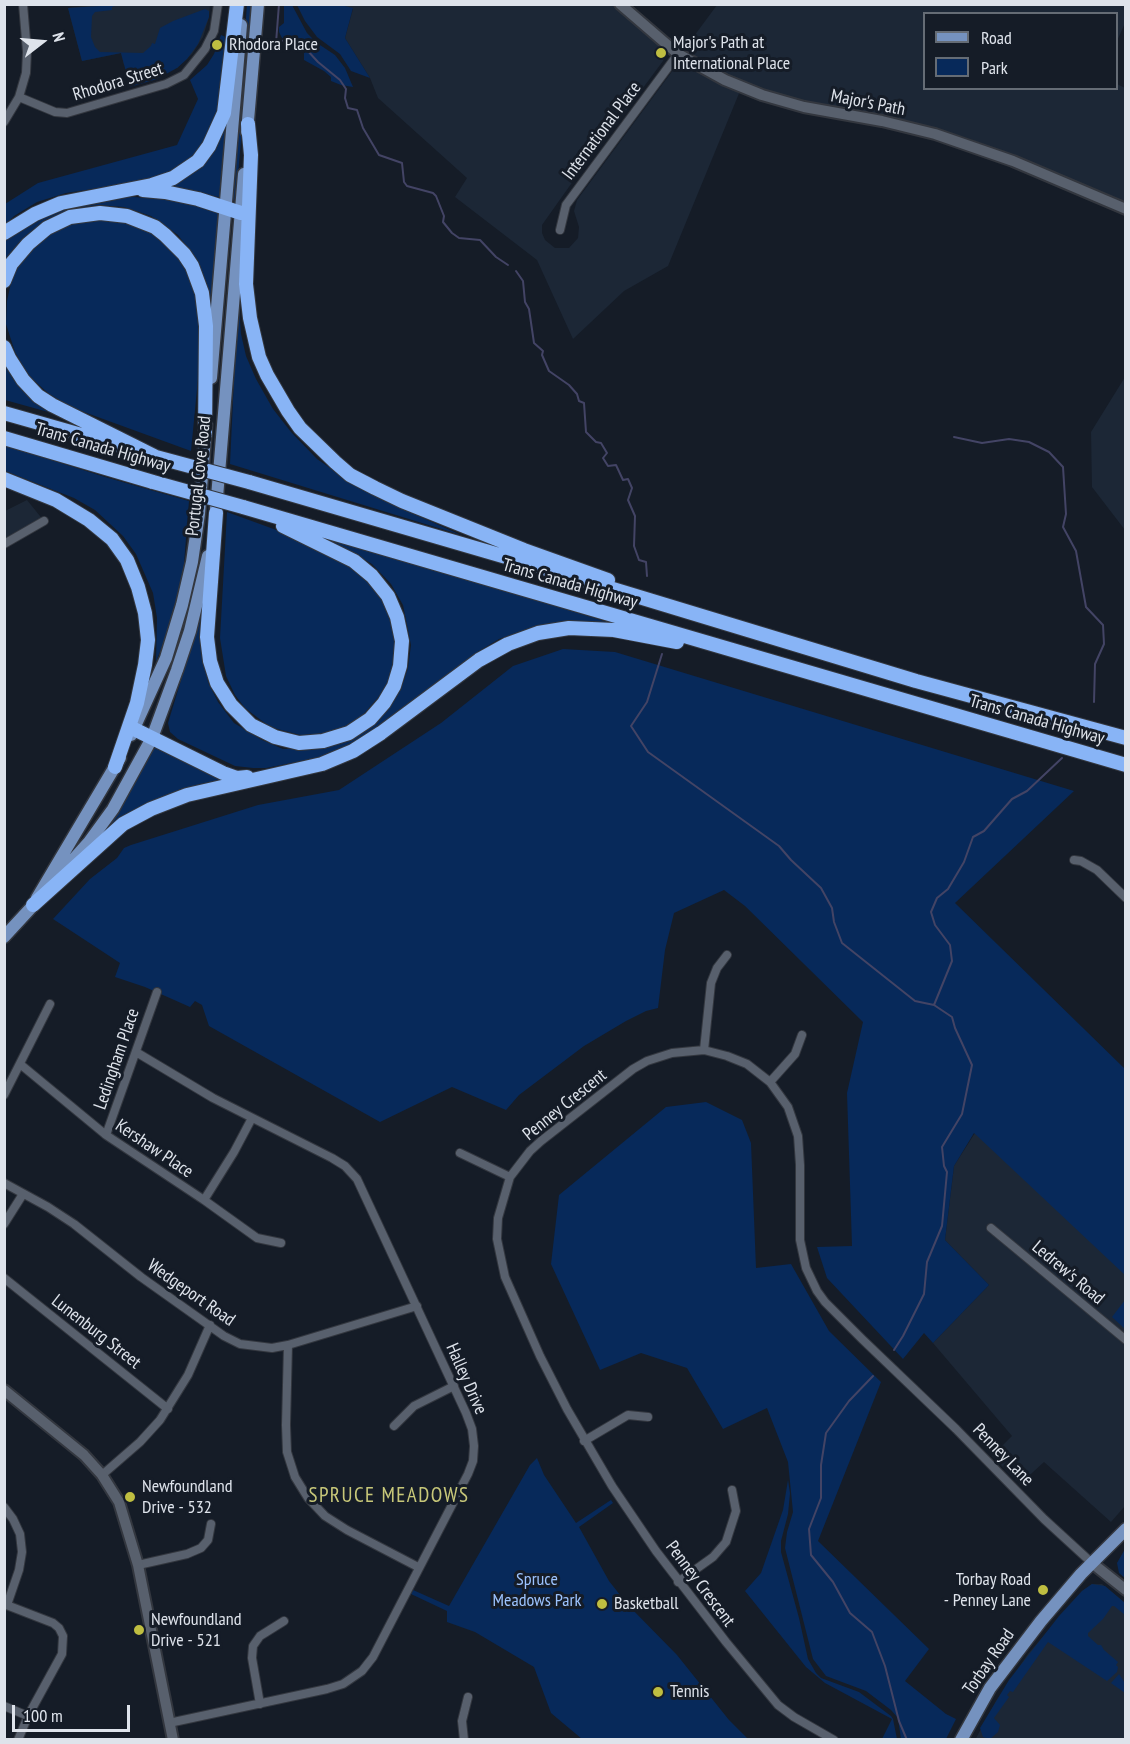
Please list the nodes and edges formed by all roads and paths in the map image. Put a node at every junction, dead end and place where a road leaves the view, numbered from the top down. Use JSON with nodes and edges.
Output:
{"nodes":[{"id":1,"x":23,"y":4,"type":"edge"},
{"id":2,"x":218,"y":4,"type":"edge"},
{"id":3,"x":237,"y":4,"type":"edge"},
{"id":4,"x":243,"y":4,"type":"edge"},
{"id":5,"x":258,"y":4,"type":"edge"},
{"id":6,"x":620,"y":4,"type":"edge"},
{"id":7,"x":678,"y":54,"type":"junction"},
{"id":8,"x":19,"y":97,"type":"junction"},
{"id":9,"x":4,"y":122,"type":"edge"},
{"id":10,"x":248,"y":124,"type":"junction"},
{"id":11,"x":129,"y":189,"type":"junction"},
{"id":12,"x":224,"y":208,"type":"junction"},
{"id":13,"x":1125,"y":209,"type":"edge"},
{"id":14,"x":241,"y":213,"type":"junction"},
{"id":15,"x":560,"y":230,"type":"dead end"},
{"id":16,"x":4,"y":233,"type":"edge"},
{"id":17,"x":4,"y":281,"type":"edge"},
{"id":18,"x":4,"y":347,"type":"edge"},
{"id":19,"x":4,"y":412,"type":"edge"},
{"id":20,"x":205,"y":434,"type":"junction"},
{"id":21,"x":4,"y":438,"type":"edge"},
{"id":22,"x":156,"y":457,"type":"junction"},
{"id":23,"x":4,"y":479,"type":"edge"},
{"id":24,"x":243,"y":507,"type":"junction"},
{"id":25,"x":216,"y":513,"type":"junction"},
{"id":26,"x":44,"y":521,"type":"dead end"},
{"id":27,"x":4,"y":544,"type":"edge"},
{"id":28,"x":628,"y":595,"type":"junction"},
{"id":29,"x":771,"y":661,"type":"junction"},
{"id":30,"x":134,"y":729,"type":"junction"},
{"id":31,"x":152,"y":738,"type":"junction"},
{"id":32,"x":1125,"y":738,"type":"edge"},
{"id":33,"x":1125,"y":765,"type":"edge"},
{"id":34,"x":115,"y":767,"type":"junction"},
{"id":35,"x":271,"y":776,"type":"junction"},
{"id":36,"x":1074,"y":860,"type":"dead end"},
{"id":37,"x":1125,"y":898,"type":"edge"},
{"id":38,"x":33,"y":905,"type":"junction"},
{"id":39,"x":4,"y":937,"type":"edge"},
{"id":40,"x":727,"y":955,"type":"dead end"},
{"id":41,"x":157,"y":992,"type":"dead end"},
{"id":42,"x":50,"y":1004,"type":"dead end"},
{"id":43,"x":802,"y":1035,"type":"dead end"},
{"id":44,"x":704,"y":1050,"type":"junction"},
{"id":45,"x":136,"y":1052,"type":"junction"},
{"id":46,"x":21,"y":1064,"type":"junction"},
{"id":47,"x":770,"y":1082,"type":"junction"},
{"id":48,"x":4,"y":1095,"type":"edge"},
{"id":49,"x":252,"y":1119,"type":"junction"},
{"id":50,"x":106,"y":1135,"type":"junction"},
{"id":51,"x":460,"y":1153,"type":"dead end"},
{"id":52,"x":510,"y":1177,"type":"junction"},
{"id":53,"x":4,"y":1183,"type":"edge"},
{"id":54,"x":23,"y":1194,"type":"junction"},
{"id":55,"x":204,"y":1200,"type":"junction"},
{"id":56,"x":4,"y":1224,"type":"edge"},
{"id":57,"x":991,"y":1228,"type":"dead end"},
{"id":58,"x":281,"y":1244,"type":"dead end"},
{"id":59,"x":4,"y":1278,"type":"edge"},
{"id":60,"x":417,"y":1306,"type":"junction"},
{"id":61,"x":210,"y":1325,"type":"junction"},
{"id":62,"x":1125,"y":1340,"type":"edge"},
{"id":63,"x":288,"y":1345,"type":"junction"},
{"id":64,"x":892,"y":1367,"type":"joint"},
{"id":65,"x":454,"y":1386,"type":"junction"},
{"id":66,"x":4,"y":1389,"type":"edge"},
{"id":67,"x":168,"y":1409,"type":"junction"},
{"id":68,"x":648,"y":1417,"type":"dead end"},
{"id":69,"x":394,"y":1426,"type":"dead end"},
{"id":70,"x":585,"y":1441,"type":"junction"},
{"id":71,"x":102,"y":1474,"type":"junction"},
{"id":72,"x":732,"y":1490,"type":"dead end"},
{"id":73,"x":4,"y":1507,"type":"edge"},
{"id":74,"x":211,"y":1524,"type":"dead end"},
{"id":75,"x":1125,"y":1529,"type":"edge"},
{"id":76,"x":1092,"y":1563,"type":"junction"},
{"id":77,"x":138,"y":1565,"type":"junction"},
{"id":78,"x":418,"y":1567,"type":"junction"},
{"id":79,"x":678,"y":1582,"type":"junction"},
{"id":80,"x":1125,"y":1590,"type":"edge"},
{"id":81,"x":6,"y":1604,"type":"edge"},
{"id":82,"x":284,"y":1621,"type":"dead end"},
{"id":83,"x":468,"y":1697,"type":"dead end"},
{"id":84,"x":260,"y":1704,"type":"junction"},
{"id":85,"x":4,"y":1706,"type":"edge"},
{"id":86,"x":28,"y":1716,"type":"junction"},
{"id":87,"x":169,"y":1723,"type":"junction"},
{"id":88,"x":18,"y":1740,"type":"edge"},
{"id":89,"x":173,"y":1740,"type":"edge"},
{"id":90,"x":464,"y":1740,"type":"edge"},
{"id":91,"x":834,"y":1740,"type":"edge"},
{"id":92,"x":961,"y":1740,"type":"edge"}],
"edges":[{"from":1,"to":8,"type":"street"},
{"from":2,"to":8,"type":"street","name":"Rhodora Street"},
{"from":3,"to":11,"type":"highway"},
{"from":4,"to":12,"type":"main road","name":"Portugal Cove Road"},
{"from":5,"to":10,"type":"main road","name":"Portugal Cove Road"},
{"from":6,"to":7,"type":"street","name":"Major's Path"},
{"from":7,"to":13,"type":"street","name":"Major's Path"},
{"from":7,"to":15,"type":"street","name":"International Place"},
{"from":8,"to":9,"type":"street"},
{"from":10,"to":14,"type":"main road","name":"Portugal Cove Road"},
{"from":10,"to":28,"type":"highway"},
{"from":11,"to":12,"type":"highway"},
{"from":11,"to":16,"type":"highway"},
{"from":12,"to":14,"type":"highway"},
{"from":12,"to":20,"type":"main road","name":"Portugal Cove Road"},
{"from":14,"to":25,"type":"main road","name":"Portugal Cove Road"},
{"from":17,"to":20,"type":"highway"},
{"from":18,"to":22,"type":"highway"},
{"from":19,"to":22,"type":"highway","name":"Trans Canada Highway"},
{"from":20,"to":30,"type":"main road","name":"Portugal Cove Road"},
{"from":21,"to":24,"type":"highway","name":"Trans Canada Highway","bridge":true},
{"from":22,"to":28,"type":"highway","name":"Trans Canada Highway","bridge":true},
{"from":23,"to":34,"type":"highway"},
{"from":24,"to":25,"type":"highway"},
{"from":24,"to":29,"type":"highway","name":"Trans Canada Highway"},
{"from":25,"to":31,"type":"main road","name":"Portugal Cove Road"},
{"from":26,"to":27,"type":"street"},
{"from":28,"to":32,"type":"highway","name":"Trans Canada Highway"},
{"from":29,"to":33,"type":"highway","name":"Trans Canada Highway"},
{"from":29,"to":35,"type":"highway"},
{"from":30,"to":31,"type":"highway"},
{"from":30,"to":34,"type":"main road","name":"Portugal Cove Road"},
{"from":31,"to":35,"type":"highway"},
{"from":31,"to":38,"type":"main road","name":"Portugal Cove Road"},
{"from":34,"to":38,"type":"main road","name":"Portugal Cove Road"},
{"from":35,"to":38,"type":"highway"},
{"from":36,"to":37,"type":"street"},
{"from":38,"to":39,"type":"main road","name":"Portugal Cove Road"},
{"from":40,"to":44,"type":"street"},
{"from":41,"to":45,"type":"street","name":"Ledingham Place"},
{"from":42,"to":46,"type":"street"},
{"from":43,"to":47,"type":"street"},
{"from":44,"to":47,"type":"street","name":"Penney Crescent"},
{"from":44,"to":52,"type":"street","name":"Penney Crescent"},
{"from":45,"to":49,"type":"street","name":"Halley Drive"},
{"from":45,"to":50,"type":"street","name":"Ledingham Place"},
{"from":46,"to":48,"type":"street"},
{"from":46,"to":50,"type":"street","name":"Kershaw Place"},
{"from":47,"to":64,"type":"street","name":"Penney Crescent"},
{"from":49,"to":55,"type":"street"},
{"from":49,"to":60,"type":"street","name":"Halley Drive"},
{"from":50,"to":55,"type":"street","name":"Kershaw Place"},
{"from":51,"to":52,"type":"street"},
{"from":52,"to":70,"type":"street","name":"Penney Crescent"},
{"from":53,"to":54,"type":"street","name":"Wedgeport Road"},
{"from":54,"to":56,"type":"street"},
{"from":54,"to":61,"type":"street","name":"Wedgeport Road"},
{"from":55,"to":58,"type":"street","name":"Kershaw Place"},
{"from":57,"to":62,"type":"street","name":"Ledrew's Road"},
{"from":59,"to":67,"type":"street","name":"Lunenburg Street"},
{"from":60,"to":63,"type":"street","name":"Wedgeport Road"},
{"from":60,"to":65,"type":"street","name":"Halley Drive"},
{"from":61,"to":63,"type":"street","name":"Wedgeport Road"},
{"from":61,"to":67,"type":"street"},
{"from":63,"to":78,"type":"street"},
{"from":64,"to":76,"type":"street","name":"Penney Lane"},
{"from":65,"to":69,"type":"street"},
{"from":65,"to":78,"type":"street","name":"Halley Drive"},
{"from":66,"to":71,"type":"street"},
{"from":67,"to":71,"type":"street"},
{"from":68,"to":70,"type":"street"},
{"from":70,"to":79,"type":"street","name":"Penney Crescent"},
{"from":71,"to":77,"type":"street"},
{"from":72,"to":79,"type":"street"},
{"from":73,"to":81,"type":"street"},
{"from":74,"to":77,"type":"street"},
{"from":75,"to":76,"type":"main road","name":"Torbay Road"},
{"from":76,"to":80,"type":"street"},
{"from":76,"to":92,"type":"main road","name":"Torbay Road"},
{"from":77,"to":87,"type":"street"},
{"from":78,"to":84,"type":"street","name":"Halley Drive"},
{"from":79,"to":91,"type":"street","name":"Penney Crescent"},
{"from":81,"to":86,"type":"street"},
{"from":82,"to":84,"type":"street"},
{"from":83,"to":90,"type":"street"},
{"from":84,"to":87,"type":"street","name":"Halley Drive"},
{"from":85,"to":86,"type":"street"},
{"from":86,"to":88,"type":"street"},
{"from":87,"to":89,"type":"street"}]}
